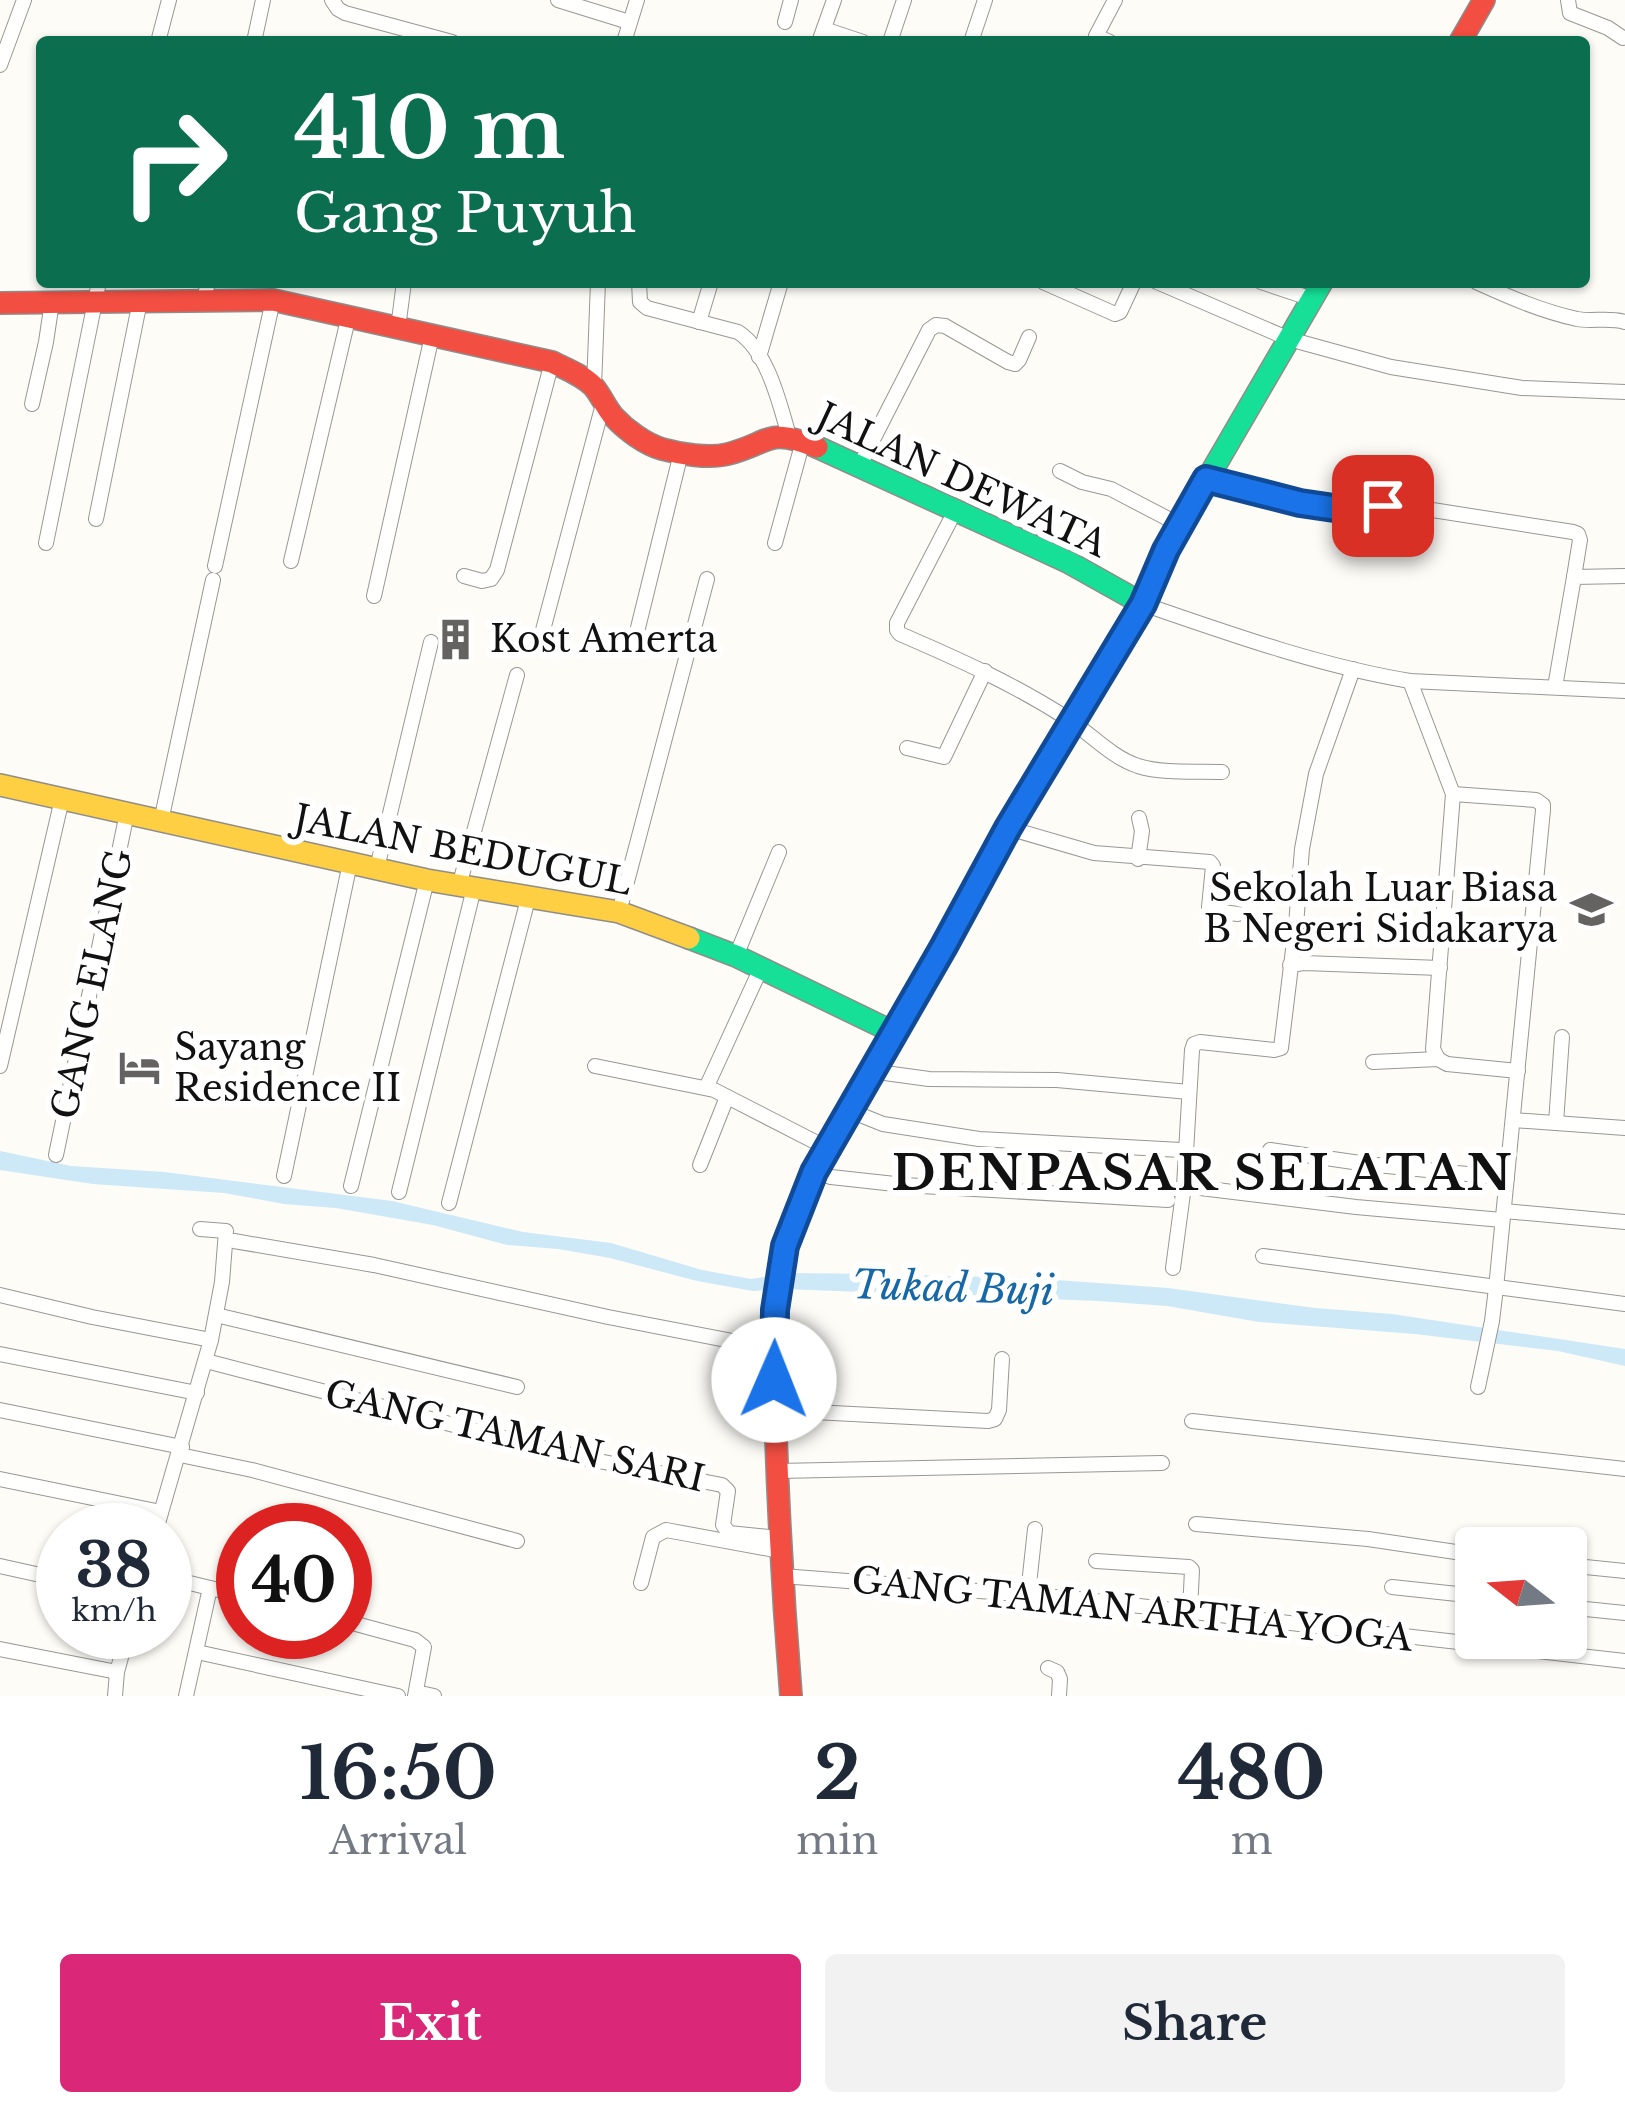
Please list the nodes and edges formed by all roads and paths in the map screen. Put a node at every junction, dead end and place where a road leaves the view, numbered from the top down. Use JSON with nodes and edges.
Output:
{"nodes":[{"id":1,"x":24,"y":0,"type":"edge"},
{"id":2,"x":169,"y":0,"type":"edge"},
{"id":3,"x":263,"y":0,"type":"edge"},
{"id":4,"x":332,"y":0,"type":"edge"},
{"id":5,"x":558,"y":0,"type":"edge"},
{"id":6,"x":637,"y":0,"type":"edge"},
{"id":7,"x":791,"y":0,"type":"edge"},
{"id":8,"x":834,"y":0,"type":"edge"},
{"id":9,"x":904,"y":0,"type":"edge"},
{"id":10,"x":985,"y":0,"type":"edge"},
{"id":11,"x":1115,"y":0,"type":"edge"},
{"id":12,"x":1484,"y":0,"type":"edge"},
{"id":13,"x":1568,"y":0,"type":"edge"},
{"id":14,"x":629,"y":22,"type":"junction"},
{"id":15,"x":785,"y":22,"type":"dead end"},
{"id":16,"x":822,"y":35,"type":"edge"},
{"id":17,"x":160,"y":36,"type":"edge"},
{"id":18,"x":255,"y":36,"type":"edge"},
{"id":19,"x":424,"y":36,"type":"edge"},
{"id":20,"x":626,"y":36,"type":"edge"},
{"id":21,"x":892,"y":36,"type":"edge"},
{"id":22,"x":973,"y":36,"type":"edge"},
{"id":23,"x":1103,"y":36,"type":"edge"},
{"id":24,"x":1463,"y":36,"type":"edge"},
{"id":25,"x":1622,"y":38,"type":"edge"},
{"id":26,"x":0,"y":65,"type":"edge"},
{"id":27,"x":403,"y":288,"type":"edge"},
{"id":28,"x":598,"y":288,"type":"edge"},
{"id":29,"x":639,"y":288,"type":"edge"},
{"id":30,"x":709,"y":288,"type":"edge"},
{"id":31,"x":780,"y":288,"type":"edge"},
{"id":32,"x":1056,"y":288,"type":"edge"},
{"id":33,"x":1131,"y":288,"type":"edge"},
{"id":34,"x":1171,"y":288,"type":"edge"},
{"id":35,"x":1489,"y":288,"type":"edge"},
{"id":36,"x":1317,"y":290,"type":"edge"},
{"id":37,"x":97,"y":291,"type":"edge"},
{"id":38,"x":206,"y":291,"type":"edge"},
{"id":39,"x":273,"y":300,"type":"junction"},
{"id":40,"x":140,"y":301,"type":"junction"},
{"id":41,"x":52,"y":302,"type":"junction"},
{"id":42,"x":0,"y":303,"type":"edge"},
{"id":43,"x":349,"y":315,"type":"junction"},
{"id":44,"x":699,"y":322,"type":"junction"},
{"id":45,"x":1625,"y":322,"type":"edge"},
{"id":46,"x":398,"y":328,"type":"junction"},
{"id":47,"x":432,"y":336,"type":"junction"},
{"id":48,"x":1029,"y":337,"type":"dead end"},
{"id":49,"x":1289,"y":338,"type":"junction"},
{"id":50,"x":759,"y":357,"type":"junction"},
{"id":51,"x":551,"y":362,"type":"junction"},
{"id":52,"x":1625,"y":392,"type":"edge"},
{"id":53,"x":598,"y":396,"type":"junction"},
{"id":54,"x":32,"y":404,"type":"dead end"},
{"id":55,"x":796,"y":438,"type":"junction"},
{"id":56,"x":681,"y":453,"type":"junction"},
{"id":57,"x":860,"y":465,"type":"junction"},
{"id":58,"x":1060,"y":471,"type":"dead end"},
{"id":59,"x":1206,"y":479,"type":"junction"},
{"id":60,"x":956,"y":511,"type":"junction"},
{"id":61,"x":96,"y":519,"type":"dead end"},
{"id":62,"x":1180,"y":525,"type":"junction"},
{"id":63,"x":46,"y":543,"type":"dead end"},
{"id":64,"x":775,"y":544,"type":"dead end"},
{"id":65,"x":291,"y":561,"type":"dead end"},
{"id":66,"x":464,"y":575,"type":"dead end"},
{"id":67,"x":1625,"y":576,"type":"edge"},
{"id":68,"x":1574,"y":577,"type":"junction"},
{"id":69,"x":707,"y":579,"type":"dead end"},
{"id":70,"x":374,"y":596,"type":"dead end"},
{"id":71,"x":1143,"y":604,"type":"junction"},
{"id":72,"x":543,"y":630,"type":"dead end"},
{"id":73,"x":636,"y":636,"type":"dead end"},
{"id":74,"x":431,"y":642,"type":"dead end"},
{"id":75,"x":1353,"y":669,"type":"junction"},
{"id":76,"x":985,"y":671,"type":"junction"},
{"id":77,"x":517,"y":675,"type":"dead end"},
{"id":78,"x":1410,"y":681,"type":"junction"},
{"id":79,"x":1556,"y":687,"type":"junction"},
{"id":80,"x":1625,"y":691,"type":"edge"},
{"id":81,"x":1071,"y":721,"type":"junction"},
{"id":82,"x":907,"y":748,"type":"dead end"},
{"id":83,"x":1222,"y":772,"type":"dead end"},
{"id":84,"x":0,"y":785,"type":"edge"},
{"id":85,"x":1453,"y":794,"type":"junction"},
{"id":86,"x":62,"y":799,"type":"junction"},
{"id":87,"x":128,"y":813,"type":"junction"},
{"id":88,"x":1139,"y":818,"type":"dead end"},
{"id":89,"x":161,"y":821,"type":"junction"},
{"id":90,"x":1008,"y":828,"type":"junction"},
{"id":91,"x":779,"y":852,"type":"dead end"},
{"id":92,"x":1138,"y":859,"type":"junction"},
{"id":93,"x":350,"y":863,"type":"junction"},
{"id":94,"x":377,"y":868,"type":"junction"},
{"id":95,"x":427,"y":880,"type":"junction"},
{"id":96,"x":466,"y":887,"type":"junction"},
{"id":97,"x":527,"y":899,"type":"junction"},
{"id":98,"x":619,"y":912,"type":"junction"},
{"id":99,"x":1238,"y":914,"type":"dead end"},
{"id":100,"x":736,"y":956,"type":"junction"},
{"id":101,"x":1290,"y":965,"type":"junction"},
{"id":102,"x":761,"y":968,"type":"junction"},
{"id":103,"x":1440,"y":968,"type":"junction"},
{"id":104,"x":895,"y":1033,"type":"junction"},
{"id":105,"x":1562,"y":1037,"type":"dead end"},
{"id":106,"x":1438,"y":1059,"type":"junction"},
{"id":107,"x":1373,"y":1062,"type":"dead end"},
{"id":108,"x":0,"y":1066,"type":"edge"},
{"id":109,"x":595,"y":1066,"type":"dead end"},
{"id":110,"x":1518,"y":1071,"type":"junction"},
{"id":111,"x":871,"y":1072,"type":"junction"},
{"id":112,"x":706,"y":1088,"type":"junction"},
{"id":113,"x":1189,"y":1091,"type":"junction"},
{"id":114,"x":727,"y":1097,"type":"junction"},
{"id":115,"x":848,"y":1110,"type":"junction"},
{"id":116,"x":1513,"y":1120,"type":"junction"},
{"id":117,"x":1556,"y":1123,"type":"junction"},
{"id":118,"x":1625,"y":1128,"type":"edge"},
{"id":119,"x":827,"y":1148,"type":"junction"},
{"id":120,"x":1181,"y":1150,"type":"dead end"},
{"id":121,"x":1270,"y":1150,"type":"dead end"},
{"id":122,"x":56,"y":1155,"type":"dead end"},
{"id":123,"x":700,"y":1165,"type":"dead end"},
{"id":124,"x":814,"y":1172,"type":"junction"},
{"id":125,"x":284,"y":1176,"type":"dead end"},
{"id":126,"x":1508,"y":1178,"type":"junction"},
{"id":127,"x":351,"y":1186,"type":"dead end"},
{"id":128,"x":1184,"y":1186,"type":"junction"},
{"id":129,"x":399,"y":1192,"type":"dead end"},
{"id":130,"x":1168,"y":1200,"type":"dead end"},
{"id":131,"x":449,"y":1203,"type":"dead end"},
{"id":132,"x":1503,"y":1215,"type":"junction"},
{"id":133,"x":1625,"y":1222,"type":"edge"},
{"id":134,"x":200,"y":1228,"type":"dead end"},
{"id":135,"x":234,"y":1241,"type":"dead end"},
{"id":136,"x":1264,"y":1256,"type":"dead end"},
{"id":137,"x":1173,"y":1268,"type":"dead end"},
{"id":138,"x":1496,"y":1288,"type":"junction"},
{"id":139,"x":0,"y":1295,"type":"edge"},
{"id":140,"x":1625,"y":1304,"type":"edge"},
{"id":141,"x":216,"y":1315,"type":"junction"},
{"id":142,"x":211,"y":1340,"type":"junction"},
{"id":143,"x":773,"y":1349,"type":"junction"},
{"id":144,"x":0,"y":1354,"type":"edge"},
{"id":145,"x":1002,"y":1359,"type":"dead end"},
{"id":146,"x":206,"y":1361,"type":"junction"},
{"id":147,"x":517,"y":1387,"type":"dead end"},
{"id":148,"x":1478,"y":1387,"type":"dead end"},
{"id":149,"x":197,"y":1393,"type":"junction"},
{"id":150,"x":0,"y":1410,"type":"edge"},
{"id":151,"x":775,"y":1410,"type":"junction"},
{"id":152,"x":1192,"y":1421,"type":"dead end"},
{"id":153,"x":181,"y":1451,"type":"junction"},
{"id":154,"x":1162,"y":1463,"type":"dead end"},
{"id":155,"x":1625,"y":1469,"type":"edge"},
{"id":156,"x":778,"y":1471,"type":"junction"},
{"id":157,"x":0,"y":1479,"type":"edge"},
{"id":158,"x":116,"y":1503,"type":"edge"},
{"id":159,"x":163,"y":1503,"type":"edge"},
{"id":160,"x":1196,"y":1524,"type":"dead end"},
{"id":161,"x":1035,"y":1529,"type":"dead end"},
{"id":162,"x":517,"y":1541,"type":"dead end"},
{"id":163,"x":780,"y":1545,"type":"junction"},
{"id":164,"x":1455,"y":1552,"type":"edge"},
{"id":165,"x":1096,"y":1562,"type":"dead end"},
{"id":166,"x":0,"y":1566,"type":"edge"},
{"id":167,"x":1587,"y":1567,"type":"edge"},
{"id":168,"x":1625,"y":1571,"type":"edge"},
{"id":169,"x":36,"y":1574,"type":"edge"},
{"id":170,"x":782,"y":1576,"type":"junction"},
{"id":171,"x":640,"y":1582,"type":"dead end"},
{"id":172,"x":192,"y":1584,"type":"edge"},
{"id":173,"x":1392,"y":1587,"type":"dead end"},
{"id":174,"x":210,"y":1588,"type":"junction"},
{"id":175,"x":216,"y":1589,"type":"edge"},
{"id":176,"x":1028,"y":1594,"type":"junction"},
{"id":177,"x":1455,"y":1594,"type":"edge"},
{"id":178,"x":1587,"y":1609,"type":"edge"},
{"id":179,"x":1190,"y":1611,"type":"junction"},
{"id":180,"x":1625,"y":1613,"type":"edge"},
{"id":181,"x":372,"y":1629,"type":"edge"},
{"id":182,"x":1455,"y":1637,"type":"edge"},
{"id":183,"x":0,"y":1649,"type":"edge"},
{"id":184,"x":197,"y":1652,"type":"junction"},
{"id":185,"x":1587,"y":1654,"type":"edge"},
{"id":186,"x":121,"y":1659,"type":"edge"},
{"id":187,"x":1625,"y":1660,"type":"edge"},
{"id":188,"x":1048,"y":1668,"type":"dead end"},
{"id":189,"x":117,"y":1672,"type":"junction"},
{"id":190,"x":415,"y":1694,"type":"edge"},
{"id":191,"x":119,"y":1695,"type":"edge"},
{"id":192,"x":186,"y":1696,"type":"edge"},
{"id":193,"x":398,"y":1696,"type":"edge"},
{"id":194,"x":434,"y":1696,"type":"edge"},
{"id":195,"x":793,"y":1696,"type":"edge"},
{"id":196,"x":1059,"y":1696,"type":"edge"}],
"edges":[{"from":1,"to":26,"type":"street"},
{"from":2,"to":17,"type":"street"},
{"from":3,"to":18,"type":"street"},
{"from":4,"to":19,"type":"street"},
{"from":5,"to":14,"type":"street"},
{"from":6,"to":14,"type":"street"},
{"from":7,"to":15,"type":"street"},
{"from":8,"to":16,"type":"street"},
{"from":9,"to":21,"type":"street"},
{"from":10,"to":22,"type":"street"},
{"from":11,"to":23,"type":"street"},
{"from":12,"to":24,"type":"street"},
{"from":13,"to":25,"type":"street"},
{"from":14,"to":20,"type":"street"},
{"from":27,"to":46,"type":"street"},
{"from":28,"to":53,"type":"street"},
{"from":29,"to":44,"type":"street"},
{"from":30,"to":44,"type":"street"},
{"from":31,"to":50,"type":"street"},
{"from":32,"to":33,"type":"street"},
{"from":34,"to":49,"type":"street"},
{"from":35,"to":45,"type":"street"},
{"from":36,"to":49,"type":"street"},
{"from":37,"to":40,"type":"street"},
{"from":37,"to":41,"type":"street"},
{"from":37,"to":63,"type":"street"},
{"from":38,"to":39,"type":"street"},
{"from":38,"to":40,"type":"street"},
{"from":39,"to":43,"type":"street"},
{"from":39,"to":89,"type":"street"},
{"from":40,"to":61,"type":"street"},
{"from":41,"to":42,"type":"street"},
{"from":41,"to":54,"type":"street"},
{"from":43,"to":46,"type":"street"},
{"from":43,"to":65,"type":"street"},
{"from":44,"to":50,"type":"street"},
{"from":46,"to":47,"type":"street"},
{"from":47,"to":51,"type":"street"},
{"from":47,"to":70,"type":"street"},
{"from":48,"to":57,"type":"street"},
{"from":49,"to":52,"type":"street"},
{"from":49,"to":59,"type":"street"},
{"from":50,"to":55,"type":"street"},
{"from":51,"to":53,"type":"street"},
{"from":51,"to":66,"type":"street"},
{"from":53,"to":56,"type":"street"},
{"from":53,"to":72,"type":"street"},
{"from":55,"to":56,"type":"street","name":"JALAN DEWATA"},
{"from":55,"to":57,"type":"street","name":"JALAN DEWATA"},
{"from":55,"to":64,"type":"street"},
{"from":56,"to":73,"type":"street"},
{"from":57,"to":60,"type":"street","name":"JALAN DEWATA"},
{"from":58,"to":62,"type":"street"},
{"from":59,"to":62,"type":"street"},
{"from":59,"to":68,"type":"street"},
{"from":60,"to":71,"type":"street","name":"JALAN DEWATA"},
{"from":60,"to":76,"type":"street"},
{"from":62,"to":71,"type":"street"},
{"from":67,"to":68,"type":"street"},
{"from":68,"to":79,"type":"street"},
{"from":69,"to":98,"type":"street"},
{"from":71,"to":75,"type":"street"},
{"from":71,"to":81,"type":"street"},
{"from":74,"to":94,"type":"street"},
{"from":75,"to":78,"type":"street"},
{"from":75,"to":101,"type":"street"},
{"from":76,"to":81,"type":"street"},
{"from":76,"to":82,"type":"street"},
{"from":77,"to":96,"type":"street"},
{"from":78,"to":79,"type":"street"},
{"from":78,"to":85,"type":"street"},
{"from":79,"to":80,"type":"street"},
{"from":81,"to":83,"type":"street"},
{"from":81,"to":90,"type":"street"},
{"from":84,"to":86,"type":"street","name":"JALAN BEDUGUL"},
{"from":85,"to":103,"type":"street"},
{"from":85,"to":110,"type":"street"},
{"from":86,"to":87,"type":"street","name":"JALAN BEDUGUL"},
{"from":86,"to":108,"type":"street"},
{"from":87,"to":89,"type":"street","name":"JALAN BEDUGUL"},
{"from":87,"to":122,"type":"street","name":"GANG ELANG"},
{"from":88,"to":92,"type":"street"},
{"from":89,"to":93,"type":"street","name":"JALAN BEDUGUL"},
{"from":90,"to":92,"type":"street"},
{"from":90,"to":104,"type":"street"},
{"from":91,"to":100,"type":"street"},
{"from":92,"to":99,"type":"street"},
{"from":93,"to":94,"type":"street","name":"JALAN BEDUGUL"},
{"from":93,"to":125,"type":"street"},
{"from":94,"to":95,"type":"street","name":"JALAN BEDUGUL"},
{"from":95,"to":96,"type":"street","name":"JALAN BEDUGUL"},
{"from":95,"to":127,"type":"street"},
{"from":96,"to":97,"type":"street","name":"JALAN BEDUGUL"},
{"from":96,"to":129,"type":"street"},
{"from":97,"to":98,"type":"street","name":"JALAN BEDUGUL"},
{"from":97,"to":131,"type":"street"},
{"from":98,"to":100,"type":"street","name":"JALAN BEDUGUL"},
{"from":100,"to":102,"type":"street","name":"JALAN BEDUGUL"},
{"from":101,"to":103,"type":"street"},
{"from":101,"to":113,"type":"street"},
{"from":102,"to":104,"type":"street","name":"JALAN BEDUGUL"},
{"from":102,"to":112,"type":"street"},
{"from":103,"to":106,"type":"street"},
{"from":104,"to":111,"type":"street"},
{"from":105,"to":117,"type":"street"},
{"from":106,"to":107,"type":"street"},
{"from":106,"to":110,"type":"street"},
{"from":109,"to":112,"type":"street"},
{"from":110,"to":116,"type":"street"},
{"from":111,"to":113,"type":"street"},
{"from":111,"to":115,"type":"street"},
{"from":112,"to":114,"type":"street"},
{"from":113,"to":128,"type":"street"},
{"from":114,"to":119,"type":"street"},
{"from":114,"to":123,"type":"street"},
{"from":115,"to":119,"type":"street"},
{"from":115,"to":120,"type":"street"},
{"from":116,"to":117,"type":"street"},
{"from":116,"to":126,"type":"street"},
{"from":117,"to":118,"type":"street"},
{"from":119,"to":124,"type":"street"},
{"from":121,"to":126,"type":"street"},
{"from":124,"to":130,"type":"street"},
{"from":124,"to":143,"type":"street"},
{"from":126,"to":132,"type":"street"},
{"from":128,"to":132,"type":"street"},
{"from":128,"to":137,"type":"street"},
{"from":132,"to":133,"type":"street"},
{"from":132,"to":138,"type":"street"},
{"from":134,"to":141,"type":"street"},
{"from":135,"to":143,"type":"street"},
{"from":136,"to":138,"type":"street"},
{"from":138,"to":140,"type":"street"},
{"from":138,"to":148,"type":"street"},
{"from":139,"to":142,"type":"street"},
{"from":141,"to":142,"type":"street"},
{"from":141,"to":147,"type":"street"},
{"from":142,"to":146,"type":"street"},
{"from":143,"to":151,"type":"street"},
{"from":144,"to":149,"type":"street"},
{"from":145,"to":151,"type":"street"},
{"from":146,"to":149,"type":"street"},
{"from":146,"to":163,"type":"street","name":"GANG TAMAN SARI"},
{"from":149,"to":153,"type":"street"},
{"from":150,"to":153,"type":"street"},
{"from":151,"to":156,"type":"street"},
{"from":152,"to":155,"type":"street"},
{"from":153,"to":159,"type":"street"},
{"from":153,"to":162,"type":"street"},
{"from":154,"to":156,"type":"street"},
{"from":156,"to":163,"type":"street"},
{"from":157,"to":158,"type":"street"},
{"from":160,"to":164,"type":"street"},
{"from":161,"to":176,"type":"street"},
{"from":163,"to":170,"type":"street"},
{"from":163,"to":171,"type":"street"},
{"from":165,"to":179,"type":"street"},
{"from":166,"to":169,"type":"street"},
{"from":167,"to":168,"type":"street"},
{"from":170,"to":176,"type":"street","name":"GANG TAMAN ARTHA YOGA"},
{"from":170,"to":195,"type":"street"},
{"from":172,"to":174,"type":"street"},
{"from":173,"to":177,"type":"street"},
{"from":174,"to":175,"type":"street"},
{"from":174,"to":184,"type":"street"},
{"from":176,"to":179,"type":"street","name":"GANG TAMAN ARTHA YOGA"},
{"from":178,"to":180,"type":"street"},
{"from":179,"to":182,"type":"street","name":"GANG TAMAN ARTHA YOGA"},
{"from":181,"to":190,"type":"street"},
{"from":183,"to":189,"type":"street"},
{"from":184,"to":192,"type":"street"},
{"from":184,"to":193,"type":"street"},
{"from":185,"to":187,"type":"street","name":"GANG TAMAN ARTHA YOGA"},
{"from":186,"to":189,"type":"street"},
{"from":188,"to":196,"type":"street"},
{"from":189,"to":191,"type":"street"},
{"from":190,"to":194,"type":"street"}]}
